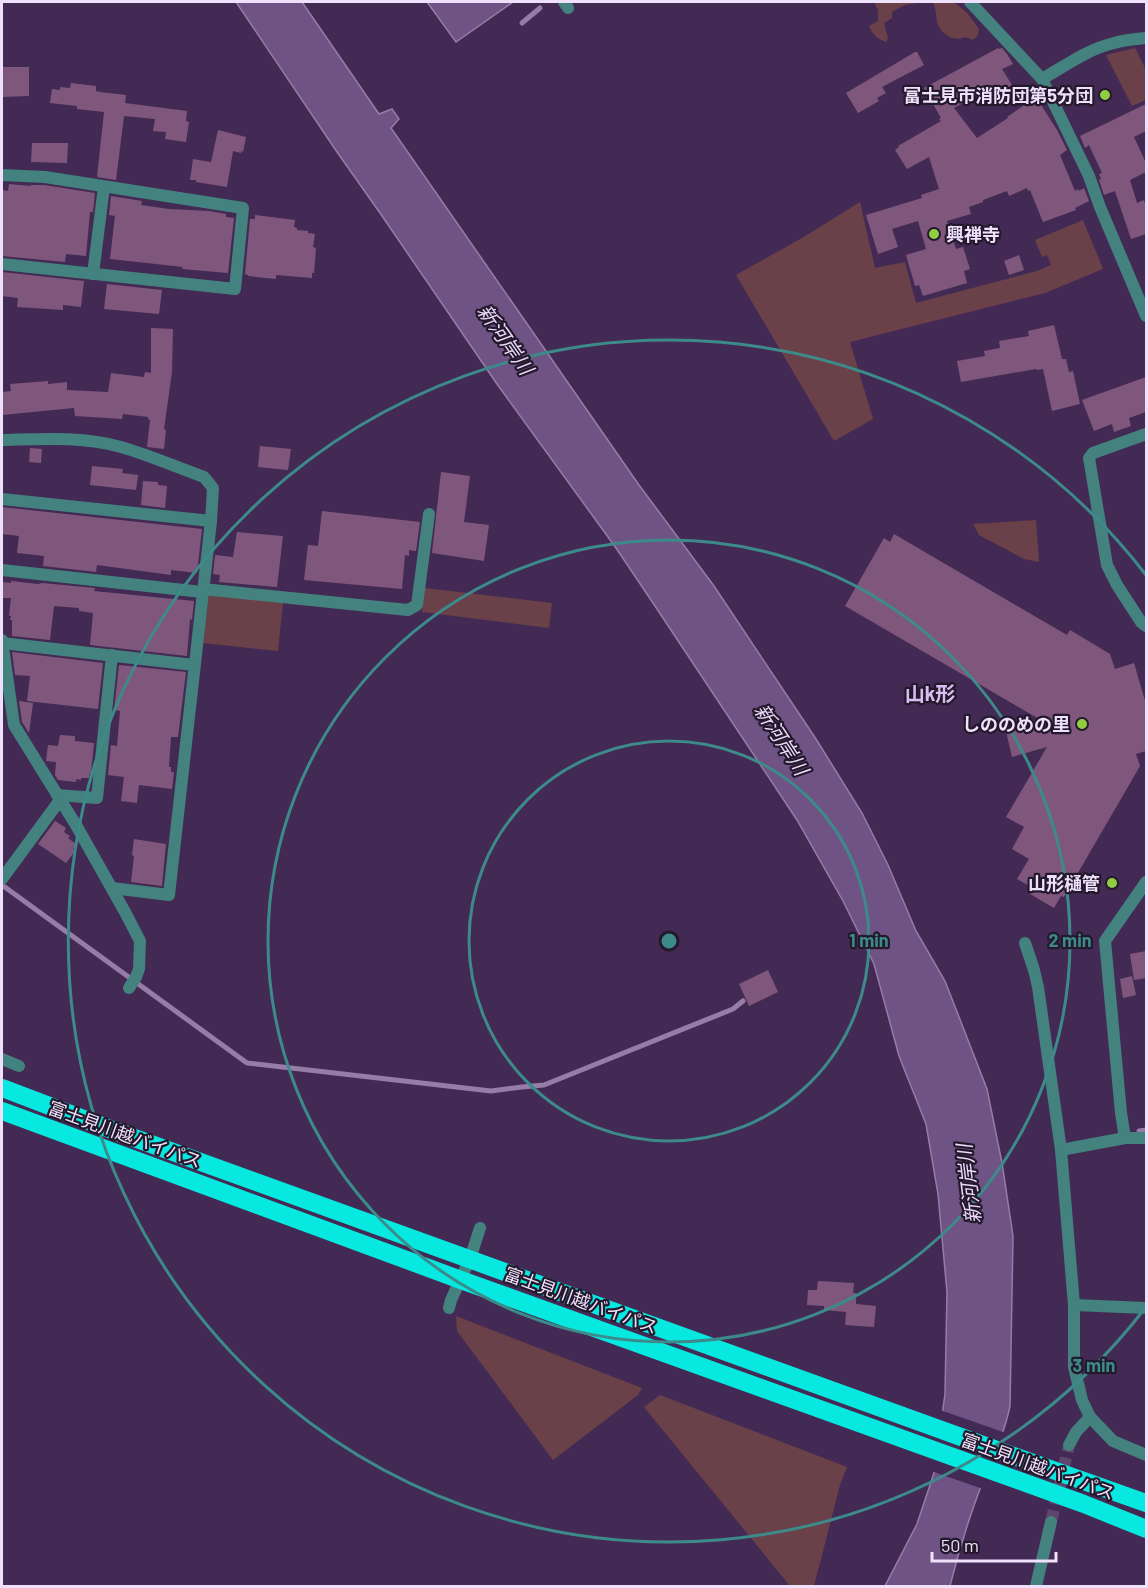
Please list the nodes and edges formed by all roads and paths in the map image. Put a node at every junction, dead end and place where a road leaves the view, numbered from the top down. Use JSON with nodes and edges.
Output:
{"nodes":[{"id":1,"x":970,"y":2,"type":"edge"},
{"id":2,"x":1146,"y":38,"type":"edge"},
{"id":3,"x":1042,"y":79,"type":"junction"},
{"id":4,"x":2,"y":175,"type":"edge"},
{"id":5,"x":104,"y":186,"type":"junction"},
{"id":6,"x":2,"y":264,"type":"edge"},
{"id":7,"x":93,"y":274,"type":"junction"},
{"id":8,"x":1146,"y":316,"type":"edge"},
{"id":9,"x":1146,"y":434,"type":"edge"},
{"id":10,"x":2,"y":440,"type":"edge"},
{"id":11,"x":2,"y":499,"type":"edge"},
{"id":12,"x":429,"y":514,"type":"dead end"},
{"id":13,"x":211,"y":521,"type":"junction"},
{"id":14,"x":2,"y":570,"type":"edge"},
{"id":15,"x":202,"y":590,"type":"junction"},
{"id":16,"x":1146,"y":626,"type":"edge"},
{"id":17,"x":2,"y":642,"type":"edge"},
{"id":18,"x":112,"y":655,"type":"junction"},
{"id":19,"x":194,"y":665,"type":"junction"},
{"id":20,"x":59,"y":797,"type":"junction"},
{"id":21,"x":2,"y":878,"type":"edge"},
{"id":22,"x":1146,"y":882,"type":"edge"},
{"id":23,"x":112,"y":888,"type":"junction"},
{"id":24,"x":1025,"y":943,"type":"dead end"},
{"id":25,"x":133,"y":983,"type":"dead end"},
{"id":26,"x":2,"y":1059,"type":"edge"},
{"id":27,"x":19,"y":1066,"type":"dead end"},
{"id":28,"x":2,"y":1088,"type":"edge"},
{"id":29,"x":2,"y":1111,"type":"edge"},
{"id":30,"x":1125,"y":1138,"type":"junction"},
{"id":31,"x":1146,"y":1138,"type":"edge"},
{"id":32,"x":1061,"y":1150,"type":"junction"},
{"id":33,"x":480,"y":1228,"type":"dead end"},
{"id":34,"x":470,"y":1259,"type":"junction"},
{"id":35,"x":461,"y":1280,"type":"junction"},
{"id":36,"x":1074,"y":1305,"type":"junction"},
{"id":37,"x":449,"y":1308,"type":"dead end"},
{"id":38,"x":1146,"y":1308,"type":"edge"},
{"id":39,"x":1090,"y":1417,"type":"junction"},
{"id":40,"x":1069,"y":1445,"type":"tunnel mouth"},
{"id":41,"x":1146,"y":1455,"type":"edge"},
{"id":42,"x":1146,"y":1503,"type":"edge"},
{"id":43,"x":1051,"y":1522,"type":"tunnel mouth"},
{"id":44,"x":1146,"y":1529,"type":"edge"},
{"id":45,"x":1036,"y":1587,"type":"edge"}],
"edges":[{"from":1,"to":3,"type":"street"},
{"from":2,"to":3,"type":"street"},
{"from":3,"to":8,"type":"street"},
{"from":4,"to":5,"type":"street"},
{"from":5,"to":7,"type":"street"},
{"from":5,"to":7,"type":"street"},
{"from":6,"to":7,"type":"street"},
{"from":9,"to":16,"type":"street"},
{"from":10,"to":13,"type":"street"},
{"from":11,"to":13,"type":"street"},
{"from":12,"to":15,"type":"street"},
{"from":13,"to":15,"type":"street"},
{"from":14,"to":15,"type":"street"},
{"from":15,"to":19,"type":"street"},
{"from":17,"to":18,"type":"street"},
{"from":17,"to":20,"type":"street"},
{"from":18,"to":19,"type":"street"},
{"from":18,"to":20,"type":"street"},
{"from":19,"to":23,"type":"street"},
{"from":20,"to":21,"type":"street"},
{"from":20,"to":23,"type":"street"},
{"from":22,"to":30,"type":"street"},
{"from":23,"to":25,"type":"street"},
{"from":24,"to":32,"type":"street"},
{"from":26,"to":27,"type":"street"},
{"from":28,"to":34,"type":"highway","name":"富士見川越バイパス"},
{"from":29,"to":35,"type":"highway","name":"富士見川越バイパス"},
{"from":30,"to":31,"type":"street"},
{"from":30,"to":32,"type":"street"},
{"from":32,"to":36,"type":"street"},
{"from":33,"to":34,"type":"street"},
{"from":34,"to":35,"type":"street"},
{"from":34,"to":42,"type":"highway","name":"富士見川越バイパス"},
{"from":35,"to":37,"type":"street"},
{"from":35,"to":44,"type":"highway","name":"富士見川越バイパス"},
{"from":36,"to":38,"type":"street"},
{"from":36,"to":39,"type":"street"},
{"from":39,"to":40,"type":"street"},
{"from":39,"to":41,"type":"street"},
{"from":43,"to":45,"type":"street"}]}
